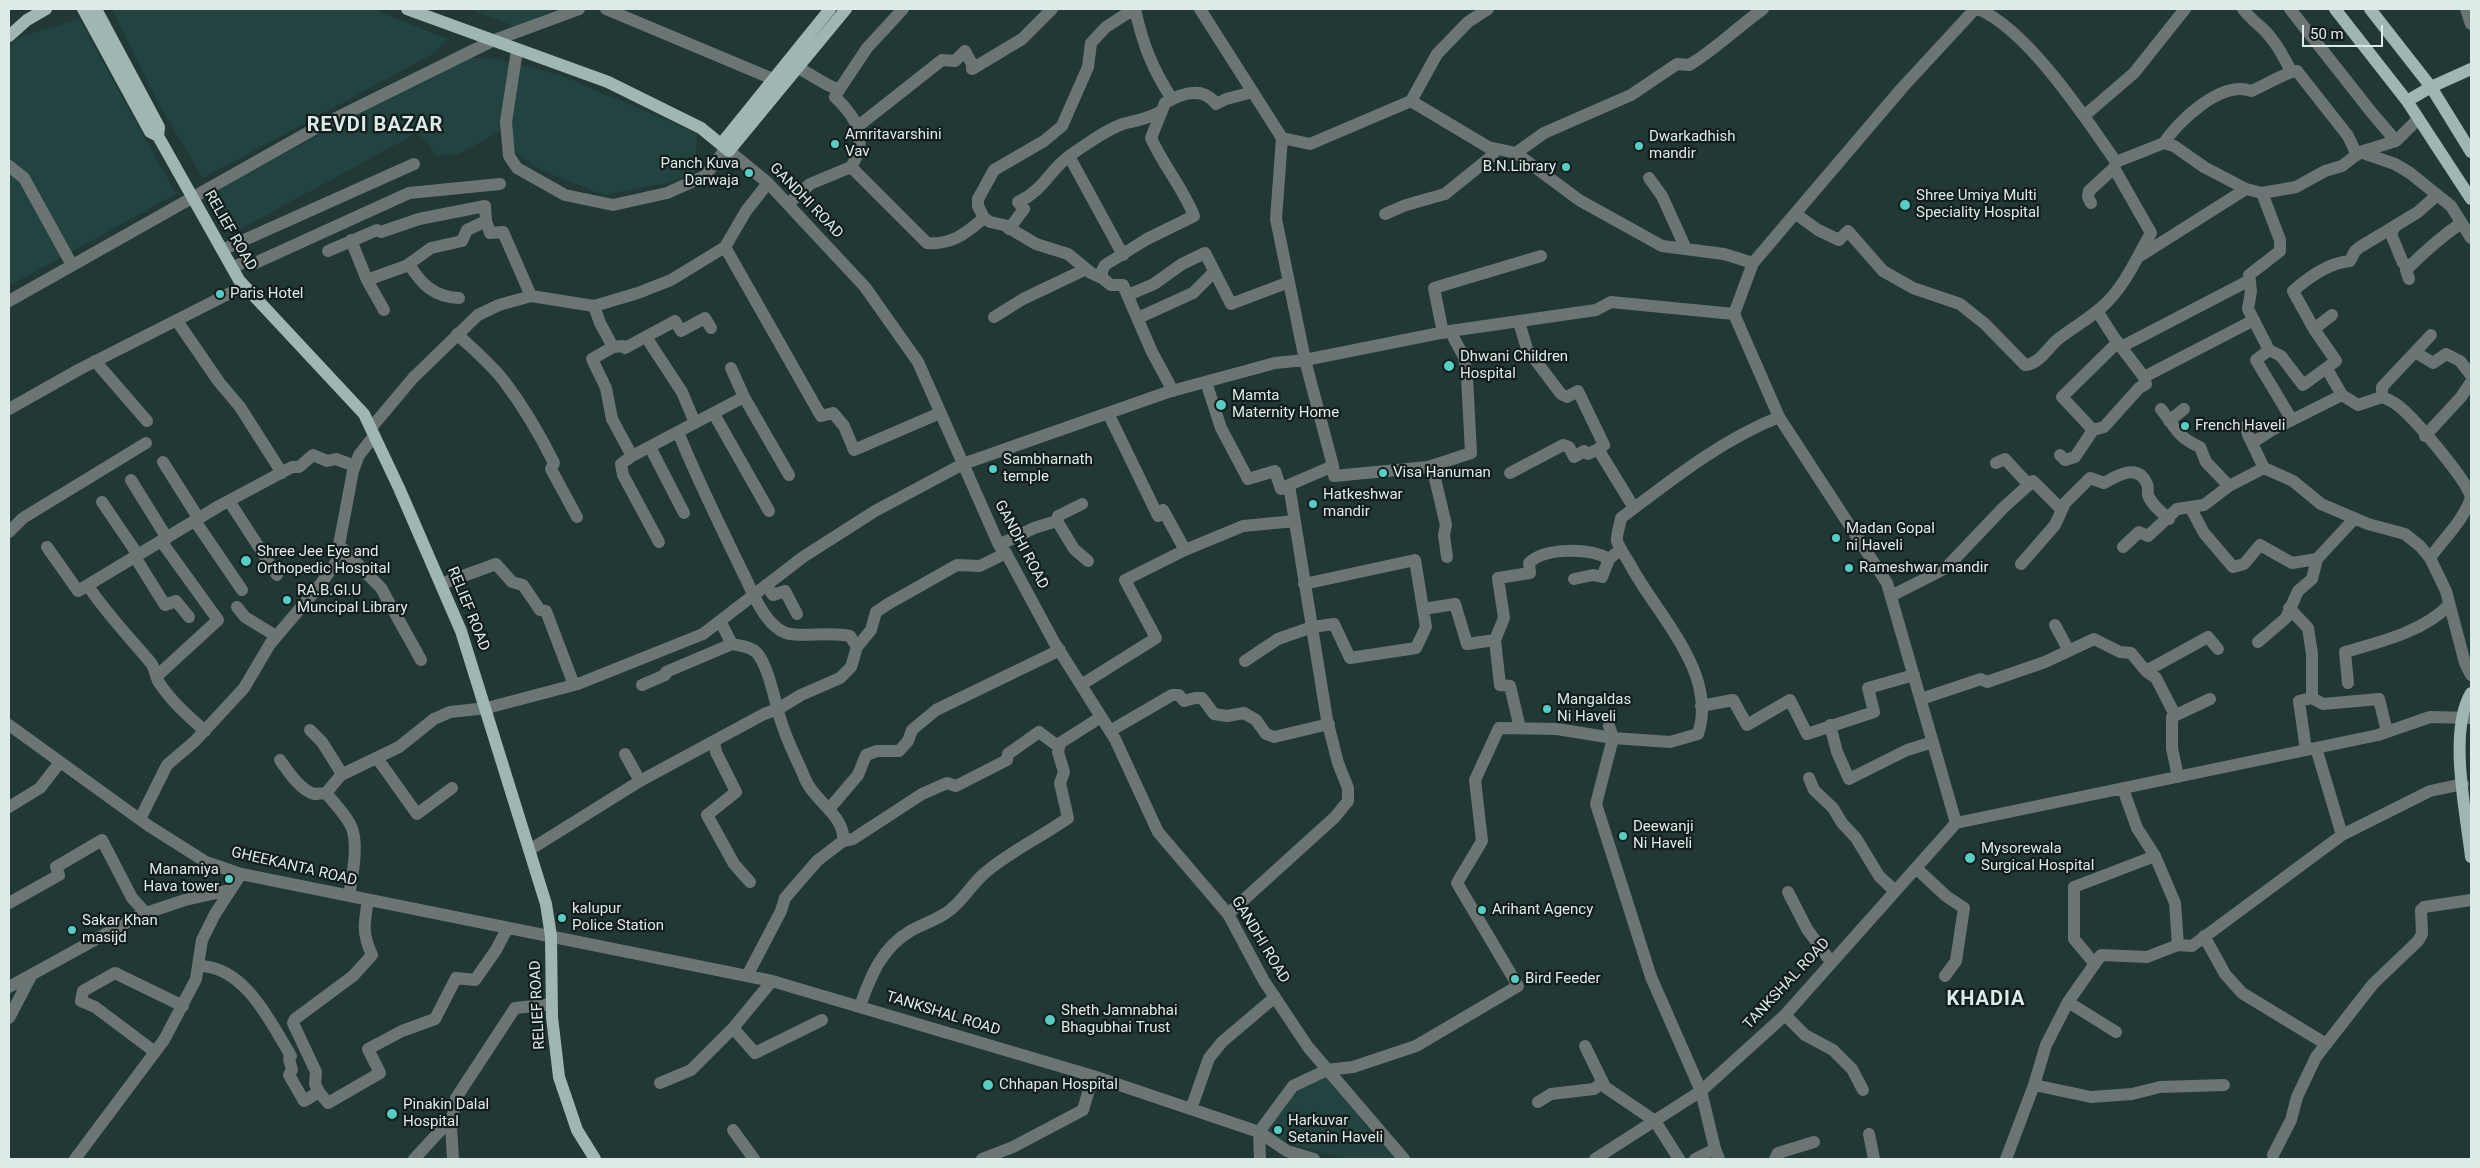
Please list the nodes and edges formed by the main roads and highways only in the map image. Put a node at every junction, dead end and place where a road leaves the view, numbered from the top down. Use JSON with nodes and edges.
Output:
{"nodes":[{"id":1,"x":46,"y":9,"type":"edge"},
{"id":2,"x":83,"y":9,"type":"edge"},
{"id":3,"x":96,"y":9,"type":"edge"},
{"id":4,"x":407,"y":9,"type":"edge"},
{"id":5,"x":830,"y":9,"type":"edge"},
{"id":6,"x":846,"y":9,"type":"edge"},
{"id":7,"x":2335,"y":9,"type":"edge"},
{"id":8,"x":2370,"y":9,"type":"edge"},
{"id":9,"x":9,"y":36,"type":"edge"},
{"id":10,"x":2471,"y":69,"type":"edge"},
{"id":11,"x":2431,"y":87,"type":"junction"},
{"id":12,"x":2407,"y":102,"type":"junction"},
{"id":13,"x":158,"y":136,"type":"junction"},
{"id":14,"x":725,"y":148,"type":"junction"},
{"id":15,"x":2471,"y":152,"type":"edge"},
{"id":16,"x":2471,"y":199,"type":"edge"},
{"id":17,"x":2471,"y":693,"type":"edge"},
{"id":18,"x":2466,"y":717,"type":"edge"},
{"id":19,"x":2471,"y":857,"type":"edge"},
{"id":20,"x":594,"y":1159,"type":"edge"}],
"edges":[{"from":1,"to":9,"type":"main road"},
{"from":2,"to":13,"type":"main road","name":"RELIEF ROAD"},
{"from":3,"to":13,"type":"main road","name":"RELIEF ROAD"},
{"from":4,"to":14,"type":"main road","name":"GANDHI ROAD"},
{"from":5,"to":14,"type":"main road"},
{"from":6,"to":14,"type":"main road"},
{"from":7,"to":12,"type":"main road"},
{"from":8,"to":11,"type":"main road"},
{"from":10,"to":11,"type":"main road"},
{"from":11,"to":12,"type":"main road"},
{"from":11,"to":15,"type":"main road"},
{"from":12,"to":16,"type":"main road"},
{"from":13,"to":20,"type":"main road","name":"RELIEF ROAD"},
{"from":17,"to":18,"type":"main road"},
{"from":18,"to":19,"type":"main road"}]}
